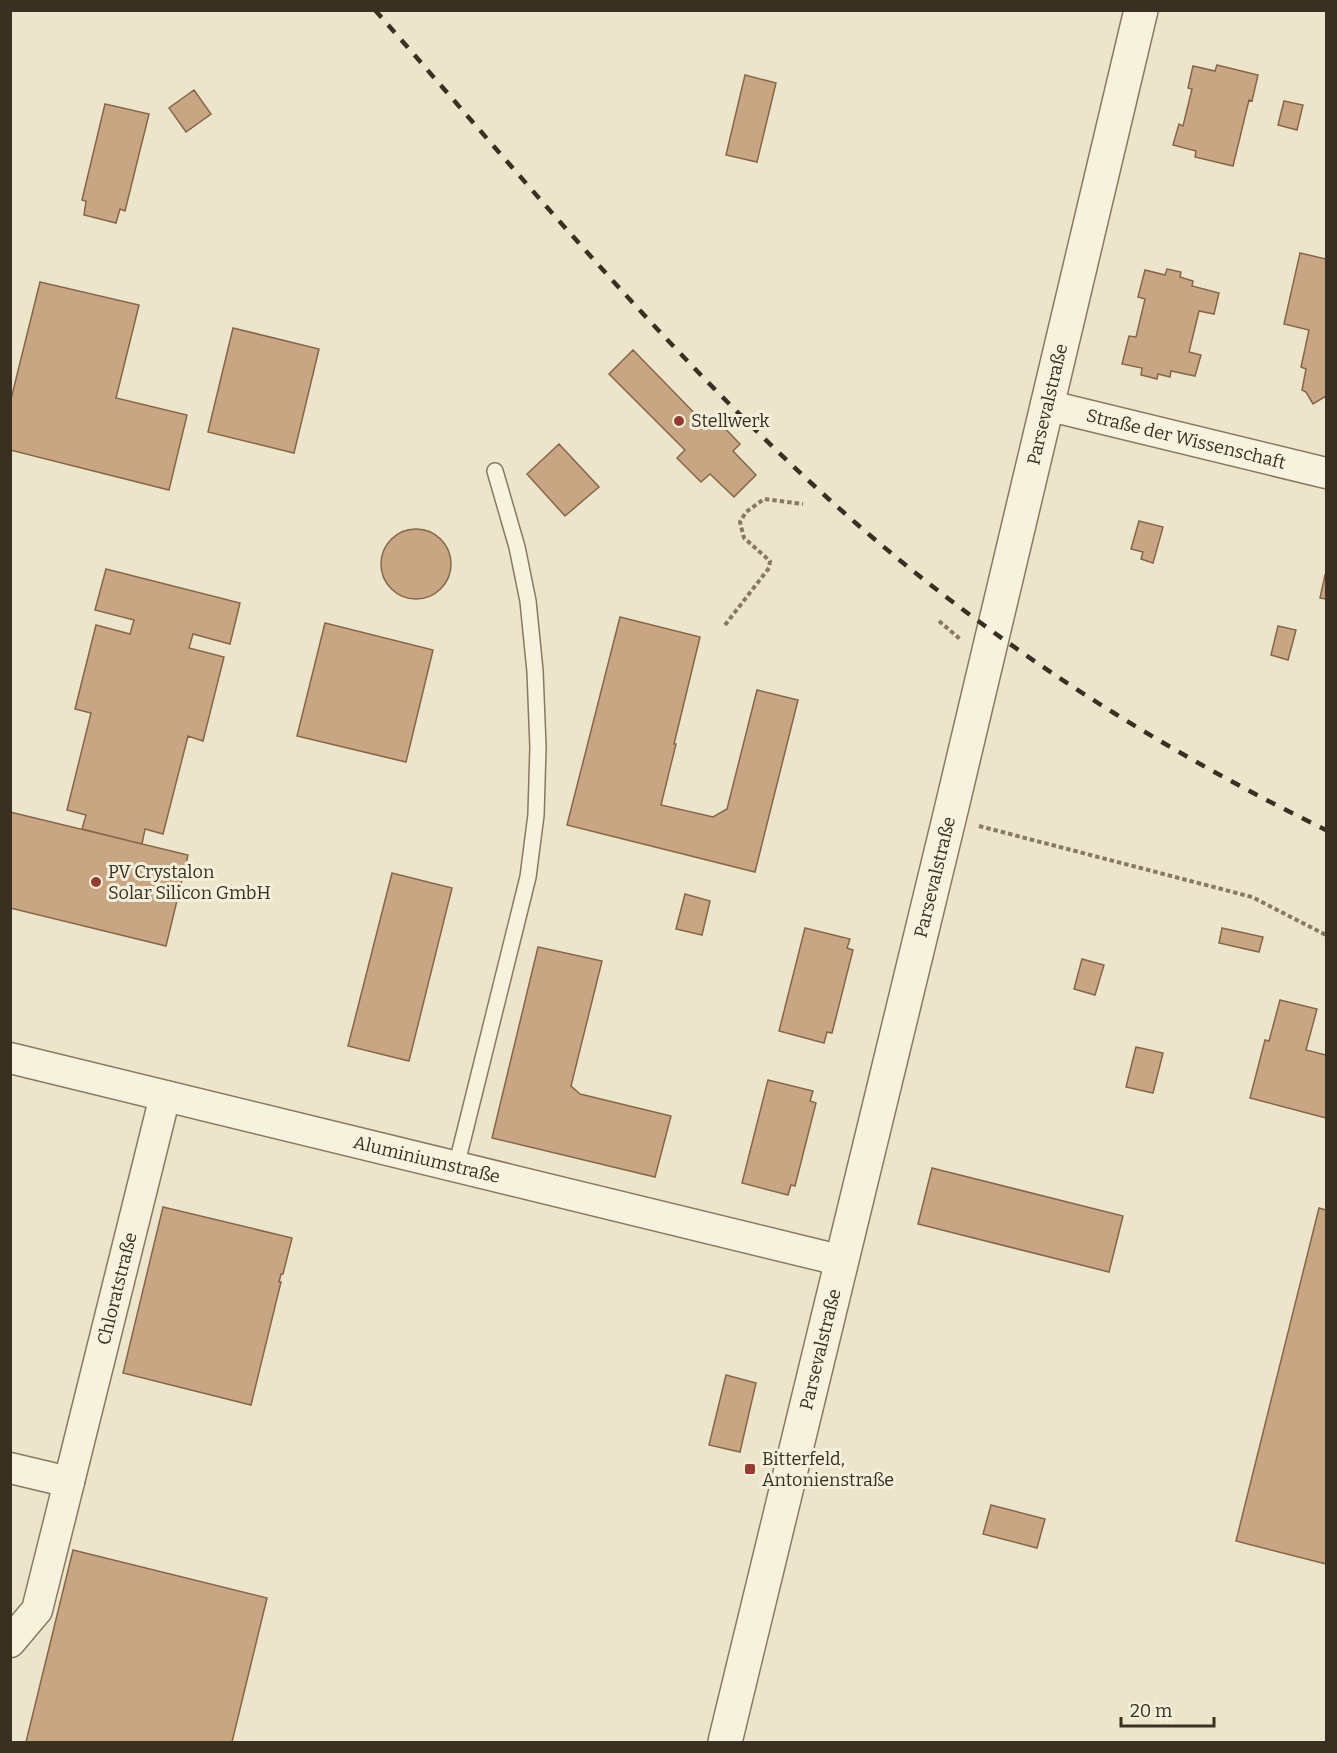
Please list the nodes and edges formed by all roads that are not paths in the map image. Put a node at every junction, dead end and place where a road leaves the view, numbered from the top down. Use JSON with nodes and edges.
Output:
{"nodes":[{"id":1,"x":1141,"y":10,"type":"edge"},
{"id":2,"x":1046,"y":405,"type":"junction"},
{"id":3,"x":495,"y":471,"type":"dead end"},
{"id":4,"x":1326,"y":473,"type":"edge"},
{"id":5,"x":10,"y":1058,"type":"edge"},
{"id":6,"x":165,"y":1096,"type":"junction"},
{"id":7,"x":456,"y":1167,"type":"junction"},
{"id":8,"x":843,"y":1261,"type":"junction"},
{"id":9,"x":10,"y":1468,"type":"edge"},
{"id":10,"x":69,"y":1482,"type":"junction"},
{"id":11,"x":10,"y":1642,"type":"edge"},
{"id":12,"x":725,"y":1743,"type":"edge"}],
"edges":[{"from":1,"to":2,"type":"street","name":"Parsevalstraße"},
{"from":2,"to":4,"type":"street","name":"Straße der Wissenschaft"},
{"from":2,"to":8,"type":"street","name":"Parsevalstraße"},
{"from":3,"to":7,"type":"lane"},
{"from":5,"to":6,"type":"street","name":"Aluminiumstraße"},
{"from":6,"to":7,"type":"street","name":"Aluminiumstraße"},
{"from":6,"to":10,"type":"street","name":"Chloratstraße"},
{"from":7,"to":8,"type":"street","name":"Aluminiumstraße"},
{"from":8,"to":12,"type":"street","name":"Parsevalstraße"},
{"from":9,"to":10,"type":"street"},
{"from":10,"to":11,"type":"street","name":"Chloratstraße"}]}
